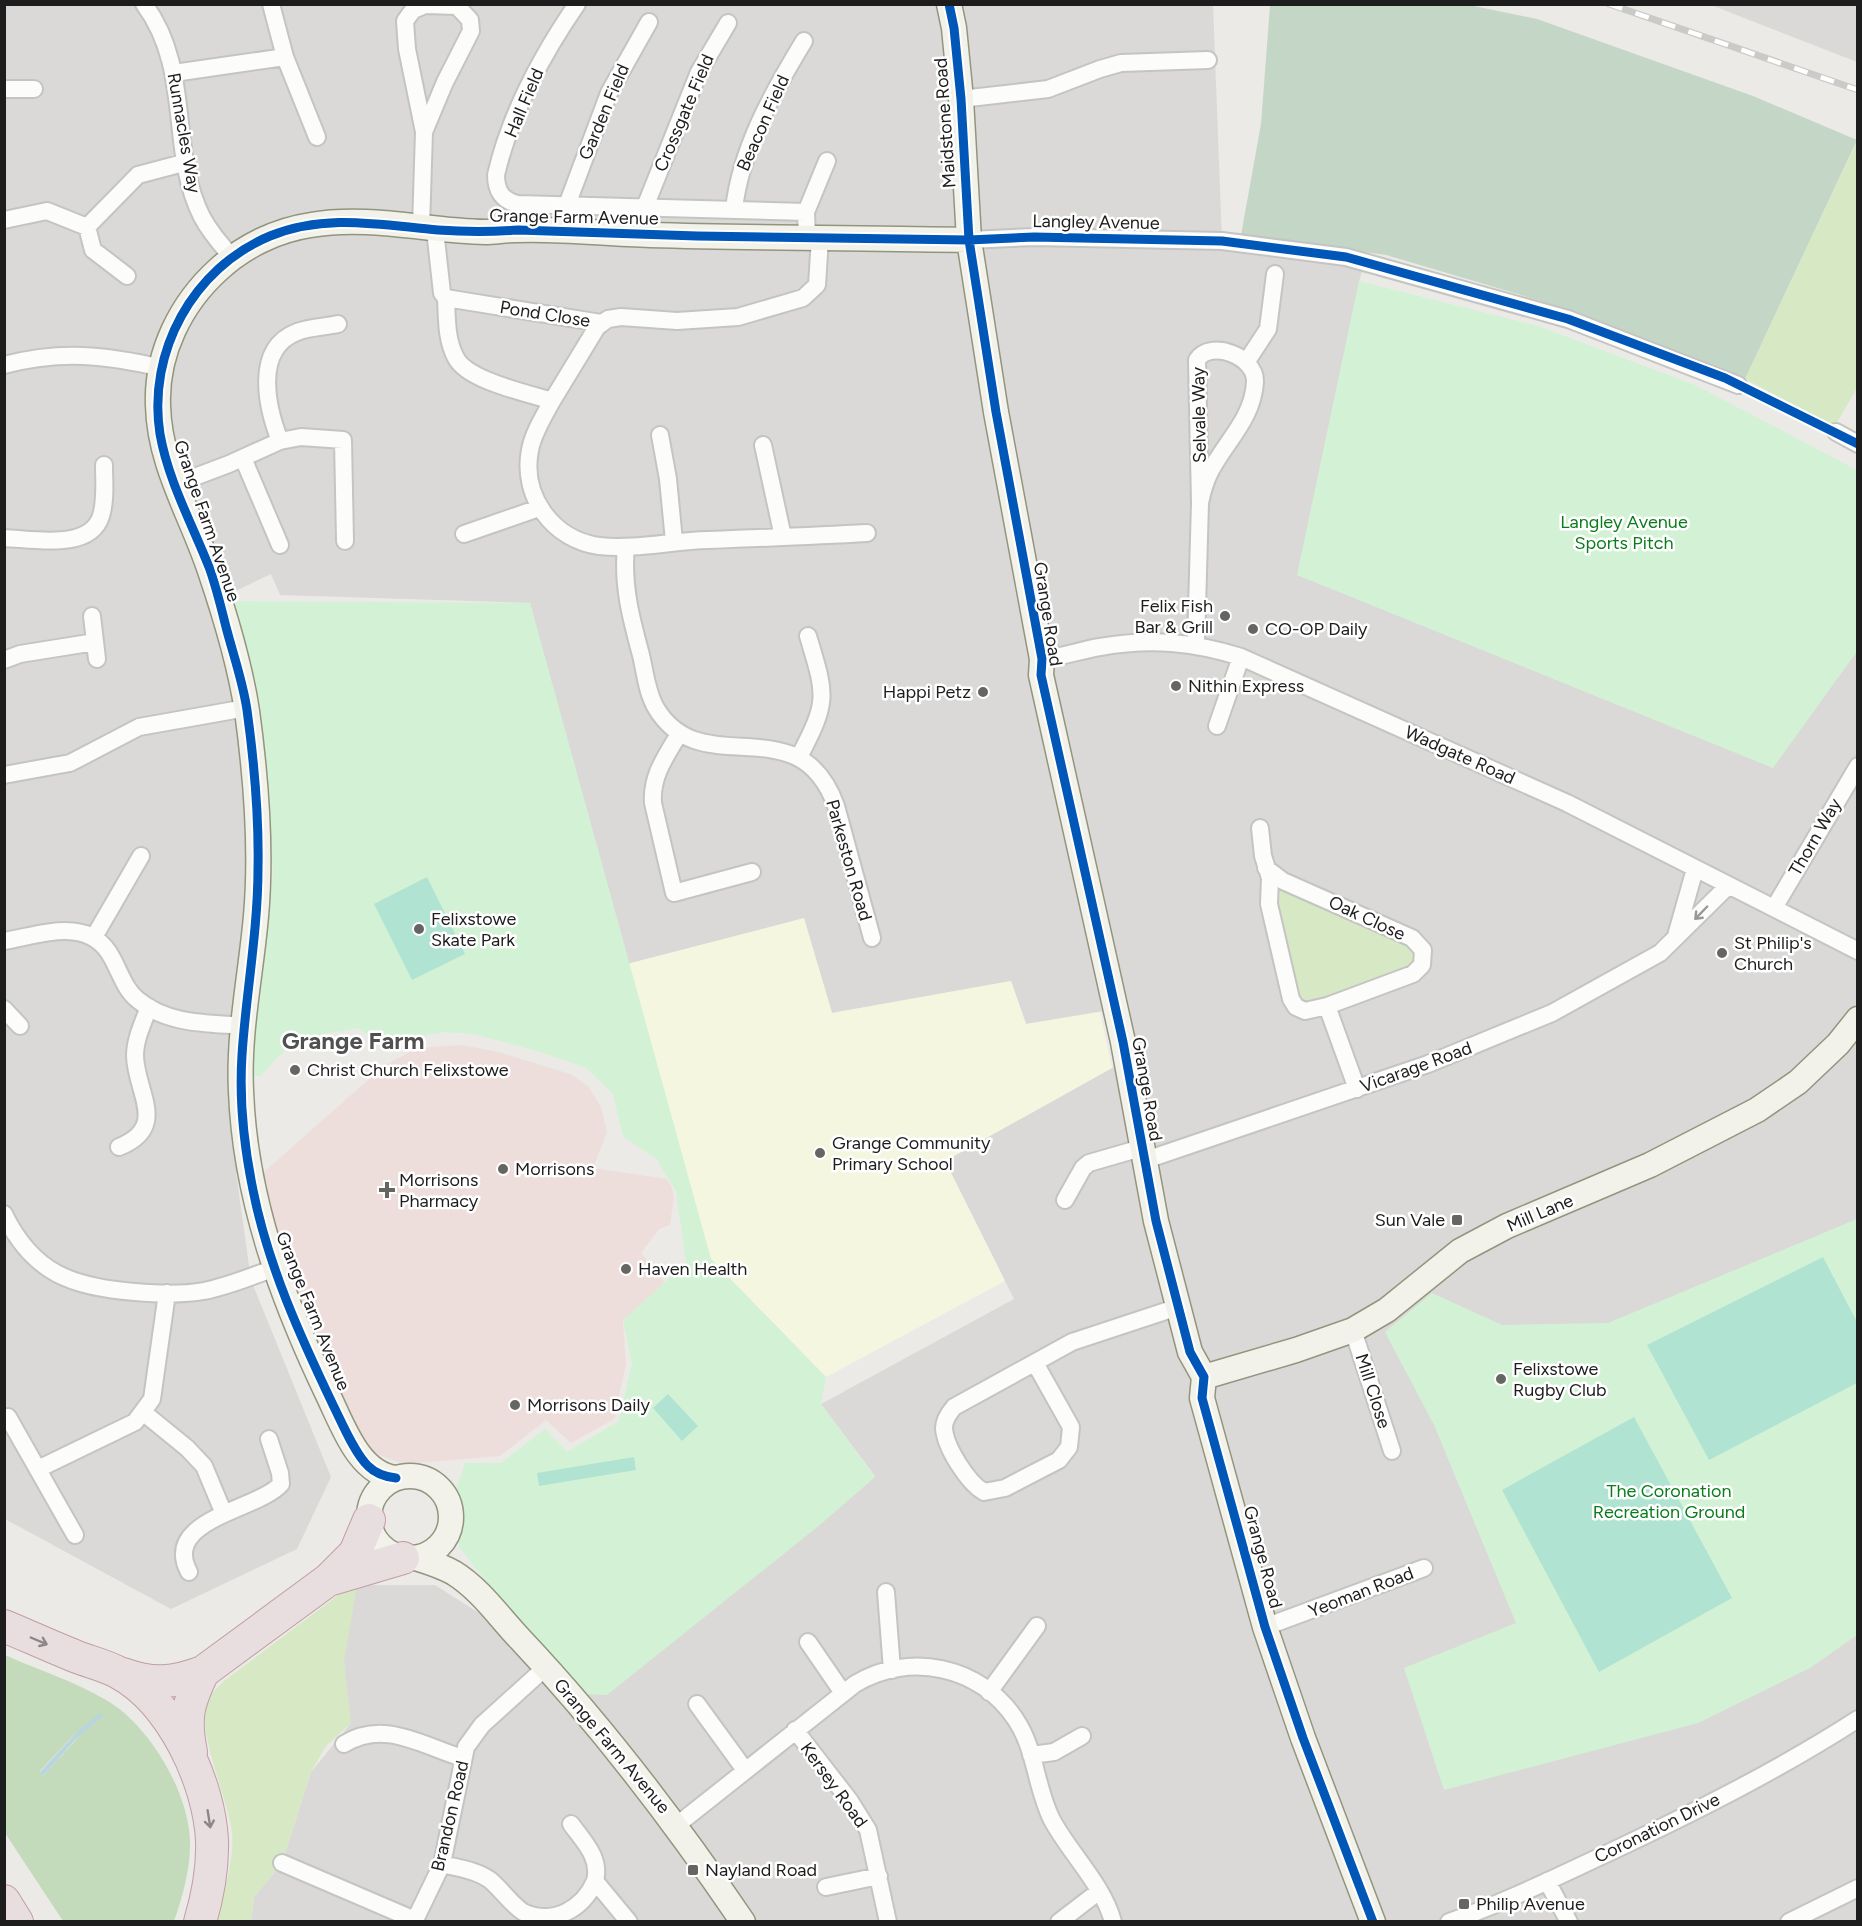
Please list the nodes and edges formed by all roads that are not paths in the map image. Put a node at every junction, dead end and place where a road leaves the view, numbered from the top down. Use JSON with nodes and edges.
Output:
{"nodes":[{"id":1,"x":144,"y":4,"type":"edge"},
{"id":2,"x":271,"y":4,"type":"edge"},
{"id":3,"x":577,"y":4,"type":"edge"},
{"id":4,"x":949,"y":4,"type":"edge"},
{"id":5,"x":650,"y":22,"type":"dead end"},
{"id":6,"x":729,"y":23,"type":"dead end"},
{"id":7,"x":804,"y":41,"type":"dead end"},
{"id":8,"x":285,"y":57,"type":"junction"},
{"id":9,"x":1208,"y":60,"type":"dead end"},
{"id":10,"x":174,"y":73,"type":"junction"},
{"id":11,"x":4,"y":89,"type":"edge"},
{"id":12,"x":34,"y":89,"type":"dead end"},
{"id":13,"x":961,"y":99,"type":"junction"},
{"id":14,"x":424,"y":132,"type":"junction"},
{"id":15,"x":316,"y":137,"type":"dead end"},
{"id":16,"x":827,"y":160,"type":"dead end"},
{"id":17,"x":187,"y":162,"type":"junction"},
{"id":18,"x":515,"y":203,"type":"junction"},
{"id":19,"x":567,"y":205,"type":"junction"},
{"id":20,"x":645,"y":207,"type":"junction"},
{"id":21,"x":734,"y":209,"type":"junction"},
{"id":22,"x":806,"y":212,"type":"junction"},
{"id":23,"x":4,"y":220,"type":"edge"},
{"id":24,"x":87,"y":227,"type":"junction"},
{"id":25,"x":428,"y":228,"type":"junction"},
{"id":26,"x":518,"y":230,"type":"junction"},
{"id":27,"x":814,"y":237,"type":"junction"},
{"id":28,"x":969,"y":240,"type":"junction"},
{"id":29,"x":232,"y":258,"type":"junction"},
{"id":30,"x":1275,"y":274,"type":"dead end"},
{"id":31,"x":128,"y":276,"type":"dead end"},
{"id":32,"x":446,"y":298,"type":"junction"},
{"id":33,"x":602,"y":323,"type":"junction"},
{"id":34,"x":338,"y":324,"type":"dead end"},
{"id":35,"x":1247,"y":361,"type":"junction"},
{"id":36,"x":4,"y":365,"type":"edge"},
{"id":37,"x":162,"y":368,"type":"junction"},
{"id":38,"x":1738,"y":385,"type":"dead end"},
{"id":39,"x":552,"y":401,"type":"junction"},
{"id":40,"x":1836,"y":432,"type":"dead end"},
{"id":41,"x":660,"y":435,"type":"dead end"},
{"id":42,"x":280,"y":441,"type":"junction"},
{"id":43,"x":1857,"y":444,"type":"edge"},
{"id":44,"x":763,"y":445,"type":"dead end"},
{"id":45,"x":243,"y":458,"type":"junction"},
{"id":46,"x":104,"y":465,"type":"dead end"},
{"id":47,"x":176,"y":484,"type":"junction"},
{"id":48,"x":1200,"y":503,"type":"junction"},
{"id":49,"x":539,"y":508,"type":"junction"},
{"id":50,"x":867,"y":533,"type":"dead end"},
{"id":51,"x":464,"y":534,"type":"dead end"},
{"id":52,"x":783,"y":537,"type":"junction"},
{"id":53,"x":4,"y":538,"type":"edge"},
{"id":54,"x":345,"y":541,"type":"dead end"},
{"id":55,"x":674,"y":541,"type":"junction"},
{"id":56,"x":280,"y":545,"type":"dead end"},
{"id":57,"x":626,"y":547,"type":"junction"},
{"id":58,"x":92,"y":616,"type":"dead end"},
{"id":59,"x":808,"y":636,"type":"dead end"},
{"id":60,"x":1196,"y":644,"type":"junction"},
{"id":61,"x":1241,"y":657,"type":"junction"},
{"id":62,"x":4,"y":660,"type":"edge"},
{"id":63,"x":1042,"y":660,"type":"junction"},
{"id":64,"x":246,"y":708,"type":"junction"},
{"id":65,"x":1217,"y":726,"type":"dead end"},
{"id":66,"x":679,"y":734,"type":"junction"},
{"id":67,"x":799,"y":757,"type":"junction"},
{"id":68,"x":1857,"y":766,"type":"edge"},
{"id":69,"x":5,"y":771,"type":"edge"},
{"id":70,"x":1260,"y":828,"type":"dead end"},
{"id":71,"x":141,"y":856,"type":"dead end"},
{"id":72,"x":1266,"y":868,"type":"junction"},
{"id":73,"x":1695,"y":869,"type":"junction"},
{"id":74,"x":752,"y":872,"type":"dead end"},
{"id":75,"x":1728,"y":886,"type":"junction"},
{"id":76,"x":1774,"y":908,"type":"junction"},
{"id":77,"x":94,"y":937,"type":"junction"},
{"id":78,"x":872,"y":938,"type":"dead end"},
{"id":79,"x":1675,"y":940,"type":"junction"},
{"id":80,"x":4,"y":941,"type":"edge"},
{"id":81,"x":1857,"y":951,"type":"edge"},
{"id":82,"x":1327,"y":1006,"type":"junction"},
{"id":83,"x":149,"y":1008,"type":"junction"},
{"id":84,"x":4,"y":1009,"type":"edge"},
{"id":85,"x":1857,"y":1019,"type":"edge"},
{"id":86,"x":20,"y":1026,"type":"dead end"},
{"id":87,"x":244,"y":1026,"type":"junction"},
{"id":88,"x":1357,"y":1089,"type":"junction"},
{"id":89,"x":119,"y":1148,"type":"dead end"},
{"id":90,"x":1142,"y":1155,"type":"junction"},
{"id":91,"x":1065,"y":1200,"type":"dead end"},
{"id":92,"x":4,"y":1214,"type":"edge"},
{"id":93,"x":275,"y":1268,"type":"junction"},
{"id":94,"x":167,"y":1293,"type":"junction"},
{"id":95,"x":1178,"y":1307,"type":"junction"},
{"id":96,"x":1353,"y":1330,"type":"junction"},
{"id":97,"x":1035,"y":1363,"type":"junction"},
{"id":98,"x":1204,"y":1377,"type":"junction"},
{"id":99,"x":144,"y":1413,"type":"junction"},
{"id":100,"x":4,"y":1420,"type":"edge"},
{"id":101,"x":269,"y":1439,"type":"dead end"},
{"id":102,"x":1392,"y":1451,"type":"dead end"},
{"id":103,"x":367,"y":1466,"type":"junction"},
{"id":104,"x":38,"y":1469,"type":"junction"},
{"id":105,"x":396,"y":1478,"type":"junction"},
{"id":106,"x":369,"y":1514,"type":"junction"},
{"id":107,"x":224,"y":1515,"type":"junction"},
{"id":108,"x":451,"y":1521,"type":"junction"},
{"id":109,"x":75,"y":1535,"type":"dead end"},
{"id":110,"x":409,"y":1558,"type":"junction"},
{"id":111,"x":1424,"y":1568,"type":"dead end"},
{"id":112,"x":189,"y":1572,"type":"dead end"},
{"id":113,"x":328,"y":1580,"type":"junction"},
{"id":114,"x":466,"y":1581,"type":"junction"},
{"id":115,"x":886,"y":1592,"type":"dead end"},
{"id":116,"x":4,"y":1626,"type":"edge"},
{"id":117,"x":1037,"y":1626,"type":"dead end"},
{"id":118,"x":1265,"y":1627,"type":"junction"},
{"id":119,"x":808,"y":1642,"type":"dead end"},
{"id":120,"x":546,"y":1667,"type":"junction"},
{"id":121,"x":892,"y":1670,"type":"junction"},
{"id":122,"x":203,"y":1672,"type":"junction"},
{"id":123,"x":120,"y":1673,"type":"junction"},
{"id":124,"x":989,"y":1692,"type":"junction"},
{"id":125,"x":843,"y":1693,"type":"junction"},
{"id":126,"x":697,"y":1704,"type":"dead end"},
{"id":127,"x":1857,"y":1719,"type":"edge"},
{"id":128,"x":795,"y":1730,"type":"junction"},
{"id":129,"x":1082,"y":1736,"type":"dead end"},
{"id":130,"x":344,"y":1744,"type":"dead end"},
{"id":131,"x":1031,"y":1755,"type":"junction"},
{"id":132,"x":463,"y":1758,"type":"junction"},
{"id":133,"x":193,"y":1763,"type":"junction"},
{"id":134,"x":746,"y":1770,"type":"junction"},
{"id":135,"x":571,"y":1824,"type":"dead end"},
{"id":136,"x":677,"y":1825,"type":"junction"},
{"id":137,"x":282,"y":1863,"type":"dead end"},
{"id":138,"x":442,"y":1864,"type":"junction"},
{"id":139,"x":879,"y":1876,"type":"junction"},
{"id":140,"x":595,"y":1881,"type":"junction"},
{"id":141,"x":1547,"y":1881,"type":"junction"},
{"id":142,"x":826,"y":1887,"type":"dead end"},
{"id":143,"x":1857,"y":1888,"type":"edge"},
{"id":144,"x":1098,"y":1892,"type":"junction"},
{"id":145,"x":4,"y":1901,"type":"edge"},
{"id":146,"x":414,"y":1921,"type":"edge"},
{"id":147,"x":17,"y":1922,"type":"edge"},
{"id":148,"x":200,"y":1922,"type":"edge"},
{"id":149,"x":629,"y":1922,"type":"edge"},
{"id":150,"x":743,"y":1922,"type":"edge"},
{"id":151,"x":888,"y":1922,"type":"edge"},
{"id":152,"x":1059,"y":1922,"type":"edge"},
{"id":153,"x":1113,"y":1922,"type":"edge"},
{"id":154,"x":1373,"y":1922,"type":"edge"},
{"id":155,"x":1449,"y":1922,"type":"edge"},
{"id":156,"x":1569,"y":1922,"type":"edge"},
{"id":157,"x":1789,"y":1922,"type":"edge"}],
"edges":[{"from":1,"to":10,"type":"street","name":"Runnacles Way"},
{"from":2,"to":8,"type":"street"},
{"from":3,"to":18,"type":"street","name":"Hall Field"},
{"from":4,"to":13,"type":"street","name":"Maidstone Road"},
{"from":5,"to":19,"type":"street","name":"Garden Field"},
{"from":6,"to":20,"type":"street","name":"Crossgate Field"},
{"from":7,"to":21,"type":"street","name":"Beacon Field"},
{"from":8,"to":10,"type":"street"},
{"from":8,"to":15,"type":"street"},
{"from":9,"to":13,"type":"street"},
{"from":10,"to":17,"type":"street","name":"Runnacles Way"},
{"from":11,"to":12,"type":"street"},
{"from":13,"to":28,"type":"street","name":"Maidstone Road"},
{"from":14,"to":14,"type":"street"},
{"from":14,"to":25,"type":"street"},
{"from":16,"to":22,"type":"street"},
{"from":17,"to":24,"type":"street"},
{"from":17,"to":29,"type":"street","name":"Runnacles Way"},
{"from":18,"to":19,"type":"street","name":"Grange Farm Avenue"},
{"from":18,"to":26,"type":"street"},
{"from":19,"to":20,"type":"street","name":"Grange Farm Avenue"},
{"from":20,"to":21,"type":"street","name":"Grange Farm Avenue"},
{"from":21,"to":22,"type":"street","name":"Grange Farm Avenue"},
{"from":22,"to":27,"type":"street"},
{"from":23,"to":24,"type":"street"},
{"from":24,"to":31,"type":"street"},
{"from":25,"to":26,"type":"street","name":"Grange Farm Avenue"},
{"from":25,"to":29,"type":"street","name":"Grange Farm Avenue"},
{"from":25,"to":32,"type":"street"},
{"from":26,"to":27,"type":"street","name":"Grange Farm Avenue"},
{"from":27,"to":28,"type":"street","name":"Grange Farm Avenue"},
{"from":27,"to":33,"type":"street"},
{"from":28,"to":38,"type":"street","name":"Langley Avenue"},
{"from":28,"to":63,"type":"street","name":"Grange Road"},
{"from":29,"to":37,"type":"street","name":"Grange Farm Avenue"},
{"from":30,"to":35,"type":"street"},
{"from":32,"to":33,"type":"street","name":"Pond Close"},
{"from":32,"to":39,"type":"street"},
{"from":33,"to":39,"type":"street","name":"Pond Close"},
{"from":34,"to":42,"type":"street"},
{"from":35,"to":48,"type":"street","name":"Selvale Way"},
{"from":35,"to":48,"type":"street","name":"Selvale Way"},
{"from":36,"to":37,"type":"street"},
{"from":37,"to":47,"type":"street","name":"Grange Farm Avenue"},
{"from":39,"to":49,"type":"street","name":"Pond Close"},
{"from":40,"to":43,"type":"street"},
{"from":41,"to":55,"type":"street"},
{"from":42,"to":45,"type":"street"},
{"from":42,"to":54,"type":"street"},
{"from":44,"to":52,"type":"street"},
{"from":45,"to":47,"type":"street"},
{"from":45,"to":56,"type":"street"},
{"from":46,"to":53,"type":"street"},
{"from":47,"to":64,"type":"street","name":"Grange Farm Avenue"},
{"from":48,"to":60,"type":"street","name":"Selvale Way"},
{"from":49,"to":51,"type":"street"},
{"from":49,"to":57,"type":"street"},
{"from":50,"to":52,"type":"street"},
{"from":52,"to":55,"type":"street"},
{"from":55,"to":57,"type":"street"},
{"from":57,"to":66,"type":"street"},
{"from":58,"to":62,"type":"street"},
{"from":59,"to":67,"type":"street"},
{"from":60,"to":61,"type":"street","name":"Wadgate Road"},
{"from":60,"to":63,"type":"street","name":"Wadgate Road"},
{"from":61,"to":65,"type":"street"},
{"from":61,"to":73,"type":"street","name":"Wadgate Road"},
{"from":63,"to":90,"type":"street","name":"Grange Road"},
{"from":64,"to":69,"type":"street"},
{"from":64,"to":87,"type":"street","name":"Grange Farm Avenue"},
{"from":66,"to":67,"type":"street","name":"Parkeston Road"},
{"from":66,"to":74,"type":"street"},
{"from":67,"to":78,"type":"street","name":"Parkeston Road"},
{"from":68,"to":76,"type":"street","name":"Thorn Way"},
{"from":70,"to":72,"type":"street","name":"Oak Close"},
{"from":71,"to":77,"type":"street"},
{"from":72,"to":82,"type":"street","name":"Oak Close"},
{"from":72,"to":82,"type":"street","name":"Oak Close"},
{"from":73,"to":75,"type":"street","name":"Wadgate Road"},
{"from":73,"to":79,"type":"street"},
{"from":75,"to":76,"type":"street","name":"Wadgate Road"},
{"from":75,"to":79,"type":"street","name":"Vicarage Road","one_way":true},
{"from":76,"to":81,"type":"street","name":"Wadgate Road"},
{"from":77,"to":80,"type":"street"},
{"from":77,"to":83,"type":"street"},
{"from":79,"to":88,"type":"street","name":"Vicarage Road"},
{"from":82,"to":88,"type":"street"},
{"from":83,"to":87,"type":"street"},
{"from":83,"to":89,"type":"street"},
{"from":84,"to":86,"type":"street"},
{"from":85,"to":96,"type":"street","name":"Mill Lane"},
{"from":87,"to":93,"type":"street","name":"Grange Farm Avenue"},
{"from":88,"to":90,"type":"street","name":"Vicarage Road"},
{"from":90,"to":91,"type":"street","name":"Vicarage Road"},
{"from":90,"to":95,"type":"street","name":"Grange Road"},
{"from":92,"to":94,"type":"street"},
{"from":93,"to":94,"type":"street"},
{"from":93,"to":103,"type":"street","name":"Grange Farm Avenue"},
{"from":94,"to":99,"type":"street"},
{"from":95,"to":97,"type":"street"},
{"from":95,"to":98,"type":"street","name":"Grange Road"},
{"from":96,"to":98,"type":"street","name":"Mill Lane"},
{"from":96,"to":102,"type":"street","name":"Mill Close"},
{"from":97,"to":97,"type":"street"},
{"from":98,"to":118,"type":"street","name":"Grange Road"},
{"from":99,"to":104,"type":"street"},
{"from":99,"to":107,"type":"street"},
{"from":100,"to":104,"type":"street"},
{"from":101,"to":107,"type":"street"},
{"from":103,"to":105,"type":"street"},
{"from":103,"to":106,"type":"street","name":"Grange Farm Avenue"},
{"from":104,"to":109,"type":"street"},
{"from":105,"to":106,"type":"street"},
{"from":105,"to":108,"type":"street"},
{"from":106,"to":110,"type":"street"},
{"from":106,"to":113,"type":"highway"},
{"from":107,"to":112,"type":"street"},
{"from":108,"to":110,"type":"street"},
{"from":108,"to":114,"type":"street","name":"Grange Farm Avenue"},
{"from":110,"to":113,"type":"highway"},
{"from":110,"to":114,"type":"street","name":"Grange Farm Avenue"},
{"from":111,"to":118,"type":"street","name":"Yeoman Road"},
{"from":113,"to":122,"type":"highway"},
{"from":114,"to":120,"type":"street","name":"Grange Farm Avenue"},
{"from":115,"to":121,"type":"street"},
{"from":116,"to":123,"type":"highway","one_way":true},
{"from":117,"to":124,"type":"street"},
{"from":118,"to":154,"type":"street","name":"Grange Road"},
{"from":119,"to":125,"type":"street"},
{"from":120,"to":132,"type":"street","name":"Brandon Road"},
{"from":120,"to":136,"type":"street","name":"Grange Farm Avenue"},
{"from":121,"to":124,"type":"street"},
{"from":121,"to":125,"type":"street"},
{"from":122,"to":123,"type":"highway"},
{"from":122,"to":133,"type":"highway"},
{"from":123,"to":133,"type":"highway"},
{"from":124,"to":131,"type":"street"},
{"from":125,"to":128,"type":"street"},
{"from":126,"to":134,"type":"street"},
{"from":127,"to":141,"type":"street","name":"Coronation Drive"},
{"from":128,"to":134,"type":"street"},
{"from":128,"to":139,"type":"street","name":"Kersey Road"},
{"from":129,"to":131,"type":"street"},
{"from":130,"to":132,"type":"street"},
{"from":131,"to":144,"type":"street"},
{"from":132,"to":138,"type":"street","name":"Brandon Road"},
{"from":133,"to":148,"type":"highway","one_way":true},
{"from":134,"to":136,"type":"street"},
{"from":135,"to":140,"type":"street"},
{"from":136,"to":150,"type":"street","name":"Grange Farm Avenue"},
{"from":137,"to":146,"type":"street"},
{"from":138,"to":140,"type":"street"},
{"from":138,"to":146,"type":"street","name":"Brandon Road"},
{"from":139,"to":142,"type":"street"},
{"from":139,"to":151,"type":"street","name":"Kersey Road"},
{"from":140,"to":149,"type":"street"},
{"from":141,"to":155,"type":"street","name":"Coronation Drive"},
{"from":141,"to":156,"type":"street"},
{"from":143,"to":157,"type":"street"},
{"from":144,"to":152,"type":"street"},
{"from":144,"to":153,"type":"street"},
{"from":145,"to":147,"type":"highway"}]}
